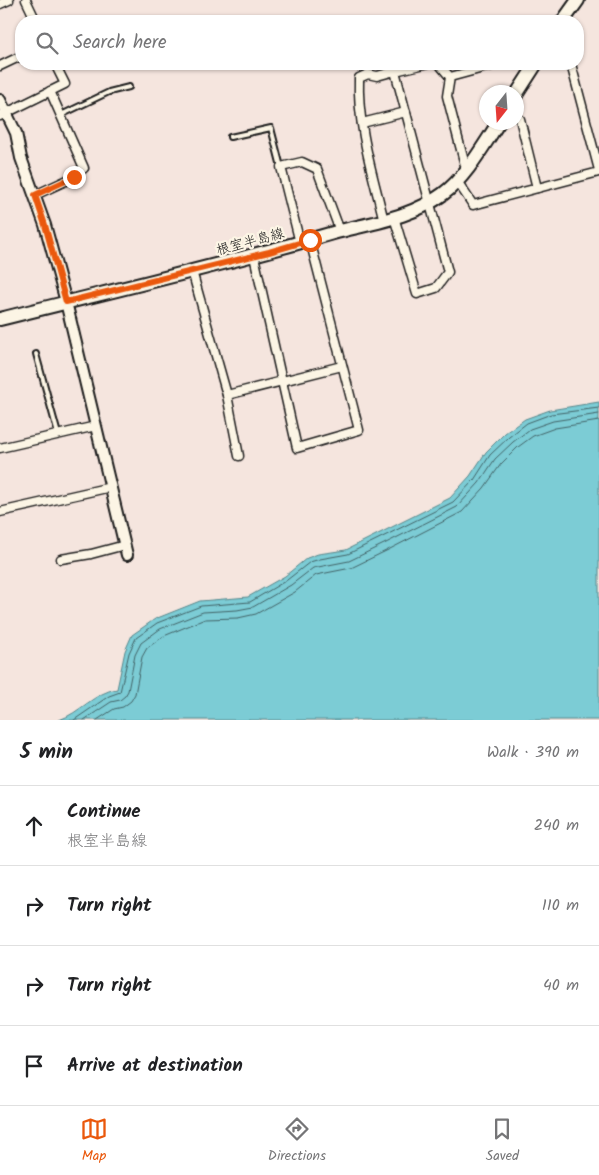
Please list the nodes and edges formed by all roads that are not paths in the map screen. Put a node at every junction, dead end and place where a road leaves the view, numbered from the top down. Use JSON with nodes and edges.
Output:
{"nodes":[{"id":1,"x":9,"y":0,"type":"edge"},
{"id":2,"x":26,"y":0,"type":"edge"},
{"id":3,"x":578,"y":0,"type":"edge"},
{"id":4,"x":0,"y":4,"type":"edge"},
{"id":5,"x":33,"y":15,"type":"edge"},
{"id":6,"x":567,"y":15,"type":"edge"},
{"id":7,"x":15,"y":59,"type":"edge"},
{"id":8,"x":0,"y":66,"type":"edge"},
{"id":9,"x":58,"y":70,"type":"edge"},
{"id":10,"x":399,"y":70,"type":"edge"},
{"id":11,"x":444,"y":70,"type":"edge"},
{"id":12,"x":476,"y":70,"type":"edge"},
{"id":13,"x":532,"y":70,"type":"edge"},
{"id":14,"x":573,"y":70,"type":"edge"},
{"id":15,"x":395,"y":71,"type":"junction"},
{"id":16,"x":450,"y":77,"type":"junction"},
{"id":17,"x":522,"y":85,"type":"edge"},
{"id":18,"x":129,"y":87,"type":"dead end"},
{"id":19,"x":50,"y":91,"type":"junction"},
{"id":20,"x":0,"y":100,"type":"edge"},
{"id":21,"x":406,"y":112,"type":"junction"},
{"id":22,"x":3,"y":115,"type":"edge"},
{"id":23,"x":61,"y":115,"type":"junction"},
{"id":24,"x":362,"y":123,"type":"junction"},
{"id":25,"x":493,"y":130,"type":"edge"},
{"id":26,"x":523,"y":130,"type":"edge"},
{"id":27,"x":230,"y":137,"type":"dead end"},
{"id":28,"x":282,"y":167,"type":"junction"},
{"id":29,"x":466,"y":169,"type":"junction"},
{"id":30,"x":599,"y":171,"type":"edge"},
{"id":31,"x":457,"y":181,"type":"junction"},
{"id":32,"x":537,"y":188,"type":"junction"},
{"id":33,"x":35,"y":195,"type":"junction"},
{"id":34,"x":428,"y":203,"type":"junction"},
{"id":35,"x":389,"y":219,"type":"junction"},
{"id":36,"x":340,"y":231,"type":"junction"},
{"id":37,"x":305,"y":241,"type":"junction"},
{"id":38,"x":254,"y":256,"type":"junction"},
{"id":39,"x":192,"y":271,"type":"junction"},
{"id":40,"x":66,"y":302,"type":"junction"},
{"id":41,"x":0,"y":319,"type":"edge"},
{"id":42,"x":36,"y":354,"type":"dead end"},
{"id":43,"x":342,"y":366,"type":"junction"},
{"id":44,"x":283,"y":382,"type":"junction"},
{"id":45,"x":227,"y":395,"type":"junction"},
{"id":46,"x":96,"y":426,"type":"junction"},
{"id":47,"x":58,"y":435,"type":"junction"},
{"id":48,"x":0,"y":448,"type":"edge"},
{"id":49,"x":239,"y":456,"type":"dead end"},
{"id":50,"x":111,"y":487,"type":"junction"},
{"id":51,"x":0,"y":512,"type":"edge"},
{"id":52,"x":126,"y":550,"type":"joint"},
{"id":53,"x":62,"y":559,"type":"dead end"}],
"edges":[{"from":1,"to":4,"type":"street"},
{"from":2,"to":5,"type":"street"},
{"from":3,"to":6,"type":"main road"},
{"from":7,"to":8,"type":"street"},
{"from":9,"to":19,"type":"street"},
{"from":10,"to":15,"type":"street"},
{"from":11,"to":16,"type":"street"},
{"from":12,"to":16,"type":"street"},
{"from":13,"to":17,"type":"main road"},
{"from":14,"to":30,"type":"street"},
{"from":15,"to":21,"type":"street"},
{"from":15,"to":24,"type":"street"},
{"from":16,"to":29,"type":"street"},
{"from":18,"to":23,"type":"lane"},
{"from":19,"to":22,"type":"street"},
{"from":19,"to":23,"type":"street"},
{"from":20,"to":22,"type":"street"},
{"from":21,"to":24,"type":"street"},
{"from":21,"to":34,"type":"street"},
{"from":22,"to":33,"type":"street"},
{"from":23,"to":33,"type":"street"},
{"from":24,"to":35,"type":"street"},
{"from":25,"to":29,"type":"main road","name":"根室半島線"},
{"from":26,"to":32,"type":"street"},
{"from":27,"to":28,"type":"lane"},
{"from":28,"to":36,"type":"street"},
{"from":28,"to":37,"type":"street"},
{"from":29,"to":31,"type":"main road","name":"根室半島線"},
{"from":30,"to":32,"type":"street"},
{"from":31,"to":32,"type":"street"},
{"from":31,"to":34,"type":"main road","name":"根室半島線"},
{"from":33,"to":40,"type":"street"},
{"from":34,"to":35,"type":"main road","name":"根室半島線"},
{"from":34,"to":35,"type":"street"},
{"from":35,"to":36,"type":"main road","name":"根室半島線"},
{"from":36,"to":37,"type":"main road","name":"根室半島線"},
{"from":37,"to":38,"type":"main road","name":"根室半島線"},
{"from":37,"to":43,"type":"street"},
{"from":38,"to":39,"type":"main road","name":"根室半島線"},
{"from":38,"to":44,"type":"street"},
{"from":39,"to":40,"type":"main road","name":"根室半島線"},
{"from":39,"to":45,"type":"street"},
{"from":40,"to":41,"type":"main road","name":"根室半島線"},
{"from":40,"to":46,"type":"street"},
{"from":42,"to":47,"type":"lane"},
{"from":43,"to":44,"type":"street"},
{"from":43,"to":44,"type":"street"},
{"from":44,"to":45,"type":"street"},
{"from":45,"to":49,"type":"street"},
{"from":46,"to":47,"type":"street"},
{"from":46,"to":50,"type":"street"},
{"from":47,"to":48,"type":"street"},
{"from":50,"to":51,"type":"street"},
{"from":50,"to":52,"type":"street"},
{"from":52,"to":53,"type":"street"}]}
